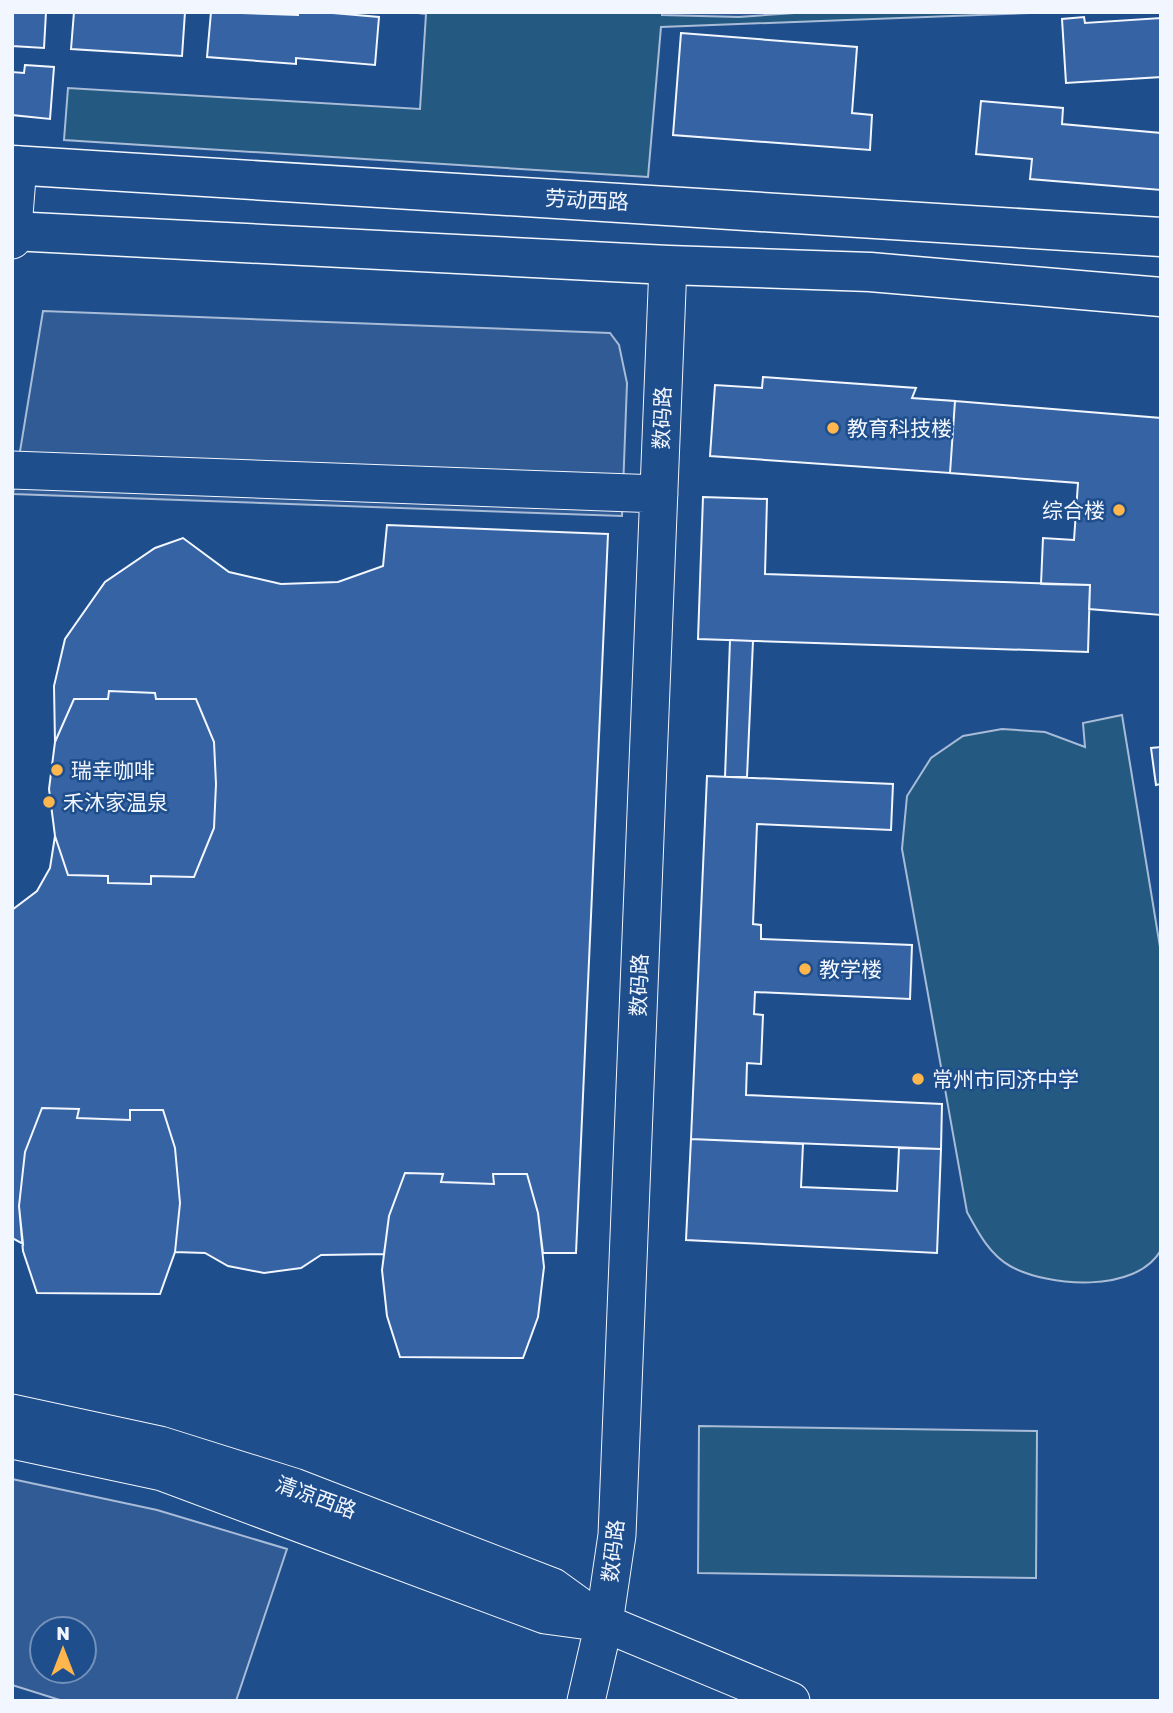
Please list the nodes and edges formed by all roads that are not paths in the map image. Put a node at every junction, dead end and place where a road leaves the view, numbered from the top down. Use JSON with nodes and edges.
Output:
{"nodes":[{"id":1,"x":15,"y":165,"type":"edge"},
{"id":2,"x":13,"y":234,"type":"edge"},
{"id":3,"x":1161,"y":237,"type":"edge"},
{"id":4,"x":668,"y":265,"type":"junction"},
{"id":5,"x":1161,"y":297,"type":"edge"},
{"id":6,"x":12,"y":470,"type":"edge"},
{"id":7,"x":659,"y":494,"type":"junction"},
{"id":8,"x":12,"y":1413,"type":"edge"},
{"id":9,"x":12,"y":1440,"type":"edge"},
{"id":10,"x":604,"y":1623,"type":"junction"},
{"id":11,"x":586,"y":1701,"type":"edge"},
{"id":12,"x":791,"y":1701,"type":"edge"}],
"edges":[{"from":1,"to":2,"type":"street"},
{"from":1,"to":3,"type":"main road","name":"劳动西路"},
{"from":2,"to":4,"type":"main road"},
{"from":4,"to":5,"type":"main road"},
{"from":4,"to":7,"type":"street","name":"数码路"},
{"from":6,"to":7,"type":"street"},
{"from":7,"to":10,"type":"street","name":"数码路"},
{"from":8,"to":10,"type":"street","name":"清凉西路"},
{"from":9,"to":10,"type":"street","name":"清凉西路"},
{"from":10,"to":11,"type":"street","name":"数码路"},
{"from":10,"to":12,"type":"street","name":"清凉西路"}]}
